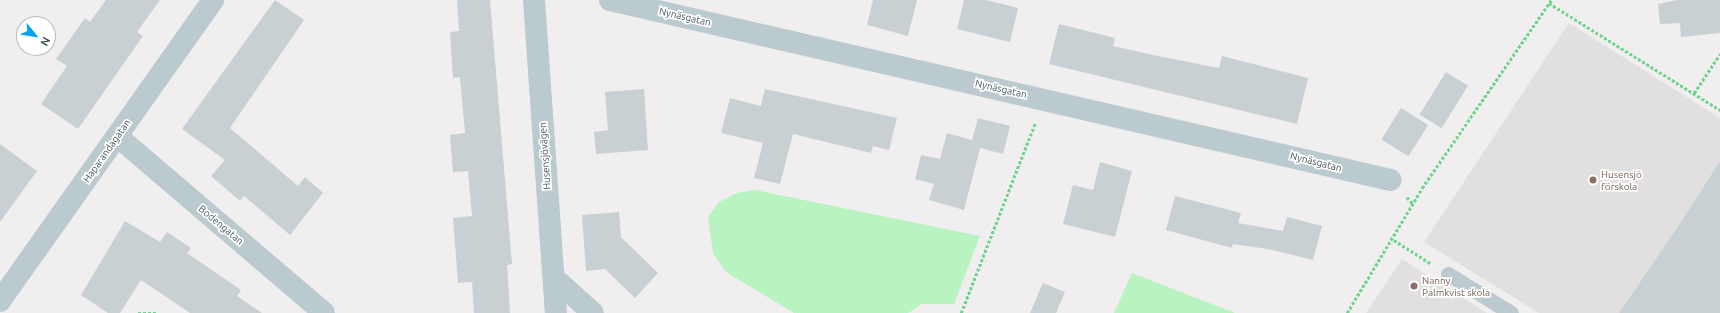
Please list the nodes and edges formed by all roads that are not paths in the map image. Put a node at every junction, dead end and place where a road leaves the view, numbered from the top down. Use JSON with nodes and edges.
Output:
{"nodes":[{"id":1,"x":213,"y":0,"type":"edge"},
{"id":2,"x":534,"y":0,"type":"edge"},
{"id":3,"x":610,"y":0,"type":"edge"},
{"id":4,"x":117,"y":136,"type":"junction"},
{"id":5,"x":1391,"y":180,"type":"dead end"},
{"id":6,"x":1448,"y":274,"type":"road end"},
{"id":7,"x":554,"y":278,"type":"junction"},
{"id":8,"x":0,"y":301,"type":"edge"},
{"id":9,"x":324,"y":313,"type":"edge"},
{"id":10,"x":556,"y":313,"type":"edge"},
{"id":11,"x":593,"y":313,"type":"edge"},
{"id":12,"x":1511,"y":313,"type":"edge"}],
"edges":[{"from":1,"to":4,"type":"street","name":"Haparandagatan"},
{"from":2,"to":7,"type":"street","name":"Husensjövägen"},
{"from":3,"to":5,"type":"street","name":"Nynäsgatan"},
{"from":4,"to":8,"type":"street","name":"Haparandagatan"},
{"from":4,"to":9,"type":"street","name":"Bodengatan"},
{"from":6,"to":12,"type":"lane"},
{"from":7,"to":10,"type":"street","name":"Husensjövägen"},
{"from":7,"to":11,"type":"street"}]}
